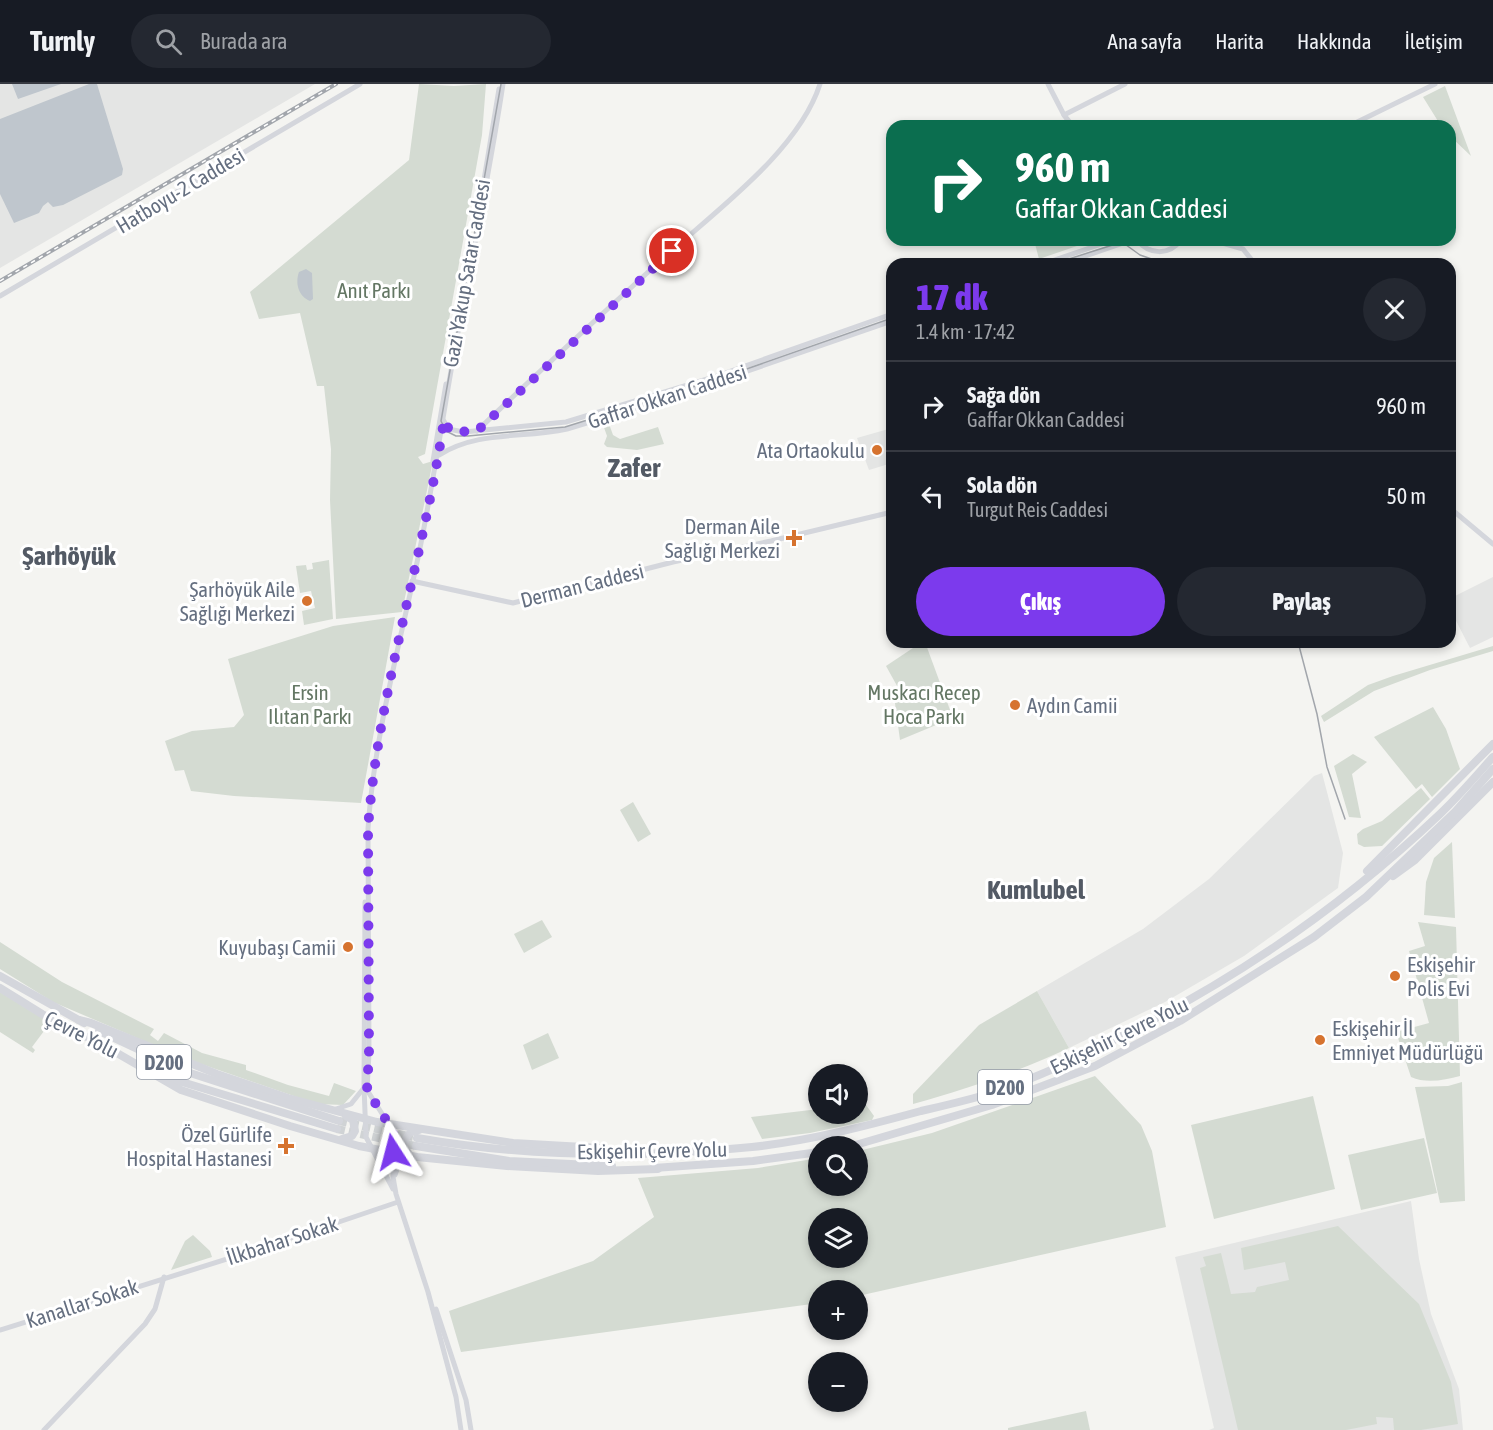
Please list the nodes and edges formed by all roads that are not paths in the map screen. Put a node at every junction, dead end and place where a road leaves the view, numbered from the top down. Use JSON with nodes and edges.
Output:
{"nodes":[{"id":1,"x":360,"y":84,"type":"edge"},
{"id":2,"x":501,"y":84,"type":"edge"},
{"id":3,"x":820,"y":84,"type":"edge"},
{"id":4,"x":1048,"y":84,"type":"edge"},
{"id":5,"x":1125,"y":84,"type":"edge"},
{"id":6,"x":1435,"y":84,"type":"edge"},
{"id":7,"x":1064,"y":115,"type":"junction"},
{"id":8,"x":1068,"y":120,"type":"edge"},
{"id":9,"x":1361,"y":120,"type":"edge"},
{"id":10,"x":1096,"y":246,"type":"edge"},
{"id":11,"x":1114,"y":246,"type":"edge"},
{"id":12,"x":1143,"y":246,"type":"edge"},
{"id":13,"x":1175,"y":246,"type":"edge"},
{"id":14,"x":1233,"y":246,"type":"edge"},
{"id":15,"x":1060,"y":258,"type":"edge"},
{"id":16,"x":1080,"y":258,"type":"edge"},
{"id":17,"x":1250,"y":258,"type":"edge"},
{"id":18,"x":0,"y":296,"type":"edge"},
{"id":19,"x":886,"y":316,"type":"edge"},
{"id":20,"x":886,"y":323,"type":"edge"},
{"id":21,"x":444,"y":420,"type":"junction"},
{"id":22,"x":477,"y":431,"type":"junction"},
{"id":23,"x":439,"y":455,"type":"junction"},
{"id":24,"x":433,"y":461,"type":"junction"},
{"id":25,"x":886,"y":513,"type":"edge"},
{"id":26,"x":1456,"y":513,"type":"edge"},
{"id":27,"x":1493,"y":544,"type":"edge"},
{"id":28,"x":412,"y":581,"type":"junction"},
{"id":29,"x":1493,"y":744,"type":"edge"},
{"id":30,"x":1493,"y":757,"type":"edge"},
{"id":31,"x":1493,"y":769,"type":"edge"},
{"id":32,"x":1493,"y":782,"type":"edge"},
{"id":33,"x":1348,"y":894,"type":"junction"},
{"id":34,"x":1366,"y":897,"type":"junction"},
{"id":35,"x":0,"y":976,"type":"edge"},
{"id":36,"x":0,"y":988,"type":"edge"},
{"id":37,"x":79,"y":1020,"type":"junction"},
{"id":38,"x":110,"y":1049,"type":"junction"},
{"id":39,"x":364,"y":1087,"type":"junction"},
{"id":40,"x":326,"y":1109,"type":"junction"},
{"id":41,"x":365,"y":1119,"type":"junction"},
{"id":42,"x":339,"y":1121,"type":"junction"},
{"id":43,"x":377,"y":1122,"type":"junction"},
{"id":44,"x":389,"y":1124,"type":"junction"},
{"id":45,"x":366,"y":1133,"type":"junction"},
{"id":46,"x":418,"y":1138,"type":"junction"},
{"id":47,"x":335,"y":1139,"type":"junction"},
{"id":48,"x":868,"y":1141,"type":"edge"},
{"id":49,"x":355,"y":1145,"type":"junction"},
{"id":50,"x":372,"y":1148,"type":"junction"},
{"id":51,"x":390,"y":1151,"type":"junction"},
{"id":52,"x":808,"y":1154,"type":"edge"},
{"id":53,"x":413,"y":1156,"type":"junction"},
{"id":54,"x":381,"y":1167,"type":"junction"},
{"id":55,"x":658,"y":1169,"type":"junction"},
{"id":56,"x":396,"y":1194,"type":"junction"},
{"id":57,"x":398,"y":1202,"type":"junction"},
{"id":58,"x":422,"y":1271,"type":"junction"},
{"id":59,"x":164,"y":1277,"type":"junction"},
{"id":60,"x":0,"y":1330,"type":"edge"},
{"id":61,"x":44,"y":1430,"type":"edge"},
{"id":62,"x":461,"y":1430,"type":"edge"},
{"id":63,"x":471,"y":1430,"type":"edge"}],
"edges":[{"from":1,"to":18,"type":"main road","name":"Hatboyu-2 Caddesi"},
{"from":2,"to":21,"type":"main road","name":"Gazi Yakup Satar Caddesi"},
{"from":2,"to":24,"type":"main road","name":"Gazi Yakup Satar Caddesi"},
{"from":3,"to":22,"type":"main road"},
{"from":4,"to":7,"type":"main road"},
{"from":5,"to":7,"type":"main road"},
{"from":6,"to":9,"type":"main road"},
{"from":7,"to":8,"type":"main road"},
{"from":10,"to":15,"type":"main road"},
{"from":11,"to":16,"type":"main road"},
{"from":12,"to":13,"type":"main road"},
{"from":14,"to":17,"type":"main road"},
{"from":19,"to":22,"type":"main road","name":"Gaffar Okkan Caddesi"},
{"from":20,"to":23,"type":"main road","name":"Gaffar Okkan Caddesi"},
{"from":21,"to":22,"type":"main road","name":"Gaffar Okkan Caddesi"},
{"from":21,"to":23,"type":"main road","name":"Gazi Yakup Satar Caddesi"},
{"from":23,"to":24,"type":"main road"},
{"from":23,"to":28,"type":"main road","name":"Gazi Yakup Satar Caddesi"},
{"from":24,"to":39,"type":"main road","name":"Gazi Yakup Satar Caddesi"},
{"from":25,"to":28,"type":"main road","name":"Derman Caddesi"},
{"from":26,"to":27,"type":"main road"},
{"from":28,"to":44,"type":"main road","name":"Gazi Yakup Satar Caddesi"},
{"from":29,"to":33,"type":"highway"},
{"from":30,"to":33,"type":"highway","name":"Eskişehir Çevre Yolu","number":"D200"},
{"from":31,"to":34,"type":"highway","name":"Eskişehir Çevre Yolu","number":"D200"},
{"from":32,"to":34,"type":"highway"},
{"from":33,"to":46,"type":"highway","name":"Eskişehir Çevre Yolu","number":"D200"},
{"from":34,"to":48,"type":"highway","name":"Eskişehir Çevre Yolu","number":"D200"},
{"from":35,"to":37,"type":"highway","number":"D200"},
{"from":36,"to":38,"type":"highway","name":"Çevre Yolu","number":"D200"},
{"from":37,"to":40,"type":"highway"},
{"from":37,"to":42,"type":"highway","number":"D200"},
{"from":38,"to":42,"type":"highway","name":"Çevre Yolu","number":"D200"},
{"from":38,"to":47,"type":"highway"},
{"from":39,"to":40,"type":"main road"},
{"from":39,"to":41,"type":"main road","name":"Gazi Yakup Satar Caddesi"},
{"from":40,"to":42,"type":"highway"},
{"from":41,"to":42,"type":"highway"},
{"from":41,"to":43,"type":"highway"},
{"from":41,"to":45,"type":"main road","name":"Gazi Yakup Satar Caddesi"},
{"from":42,"to":47,"type":"highway"},
{"from":43,"to":44,"type":"highway"},
{"from":43,"to":45,"type":"main road"},
{"from":44,"to":46,"type":"highway"},
{"from":44,"to":51,"type":"main road","name":"Gazi Yakup Satar Caddesi"},
{"from":45,"to":50,"type":"main road","name":"Gazi Yakup Satar Caddesi"},
{"from":46,"to":53,"type":"highway"},
{"from":46,"to":55,"type":"highway","name":"Eskişehir Çevre Yolu"},
{"from":47,"to":49,"type":"highway"},
{"from":49,"to":50,"type":"highway"},
{"from":49,"to":54,"type":"main road"},
{"from":50,"to":51,"type":"highway"},
{"from":50,"to":54,"type":"main road","name":"Gazi Yakup Satar Caddesi"},
{"from":51,"to":53,"type":"highway"},
{"from":51,"to":56,"type":"main road"},
{"from":52,"to":55,"type":"highway","name":"Eskişehir Çevre Yolu"},
{"from":53,"to":55,"type":"highway"},
{"from":53,"to":56,"type":"main road"},
{"from":54,"to":56,"type":"main road","name":"Gazi Yakup Satar Caddesi"},
{"from":56,"to":57,"type":"main road"},
{"from":57,"to":58,"type":"main road"},
{"from":57,"to":59,"type":"main road","name":"İlkbahar Sokak"},
{"from":58,"to":62,"type":"main road"},
{"from":58,"to":63,"type":"main road"},
{"from":59,"to":60,"type":"main road","name":"Kanallar Sokak"},
{"from":59,"to":61,"type":"main road"}]}
